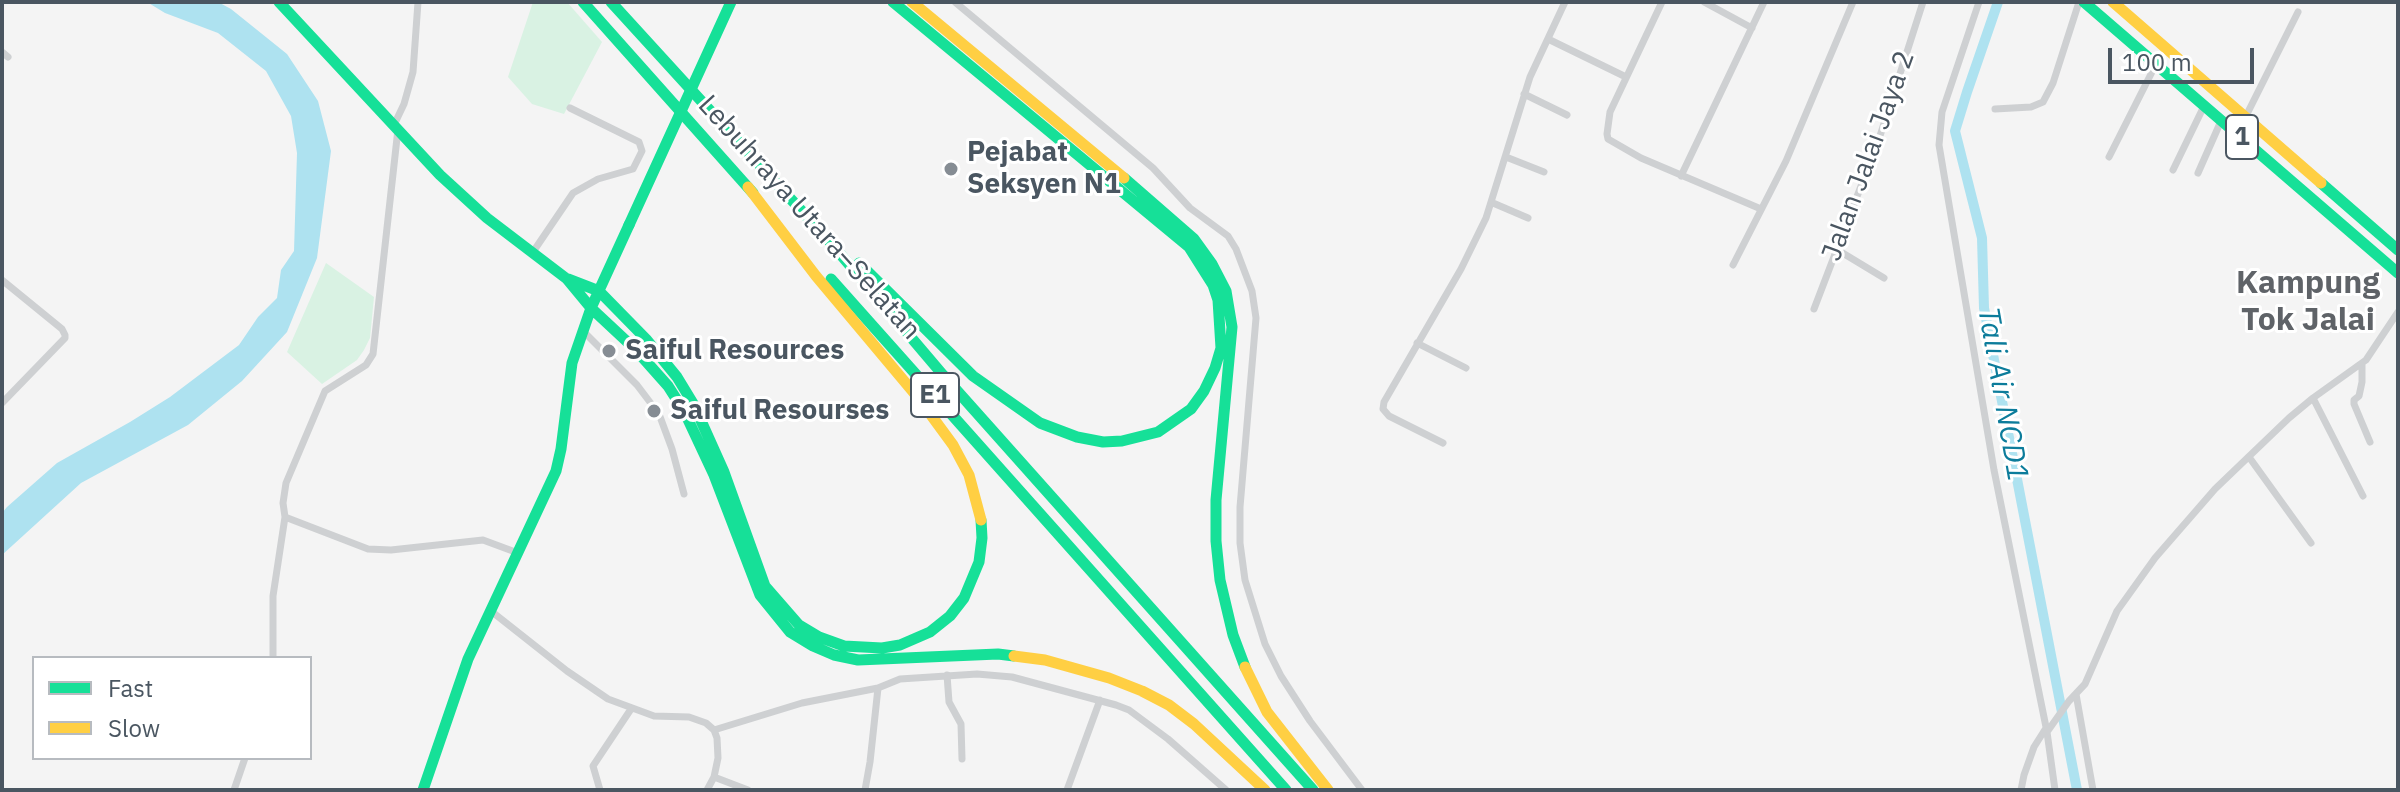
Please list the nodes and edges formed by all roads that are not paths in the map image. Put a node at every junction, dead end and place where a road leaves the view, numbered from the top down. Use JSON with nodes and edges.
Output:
{"nodes":[{"id":1,"x":279,"y":2,"type":"edge"},
{"id":2,"x":418,"y":2,"type":"edge"},
{"id":3,"x":583,"y":2,"type":"edge"},
{"id":4,"x":611,"y":2,"type":"edge"},
{"id":5,"x":731,"y":2,"type":"edge"},
{"id":6,"x":893,"y":2,"type":"edge"},
{"id":7,"x":912,"y":2,"type":"edge"},
{"id":8,"x":955,"y":2,"type":"edge"},
{"id":9,"x":1565,"y":2,"type":"edge"},
{"id":10,"x":1662,"y":2,"type":"edge"},
{"id":11,"x":1704,"y":2,"type":"edge"},
{"id":12,"x":1764,"y":2,"type":"edge"},
{"id":13,"x":1853,"y":2,"type":"edge"},
{"id":14,"x":1923,"y":2,"type":"edge"},
{"id":15,"x":1979,"y":2,"type":"edge"},
{"id":16,"x":2082,"y":2,"type":"edge"},
{"id":17,"x":2113,"y":2,"type":"edge"},
{"id":18,"x":2298,"y":12,"type":"dead end"},
{"id":19,"x":1752,"y":28,"type":"junction"},
{"id":20,"x":1548,"y":39,"type":"junction"},
{"id":21,"x":2156,"y":64,"type":"junction"},
{"id":22,"x":1626,"y":77,"type":"junction"},
{"id":23,"x":1524,"y":94,"type":"junction"},
{"id":24,"x":2205,"y":104,"type":"junction"},
{"id":25,"x":570,"y":108,"type":"dead end"},
{"id":26,"x":1995,"y":109,"type":"dead end"},
{"id":27,"x":1567,"y":115,"type":"dead end"},
{"id":28,"x":2246,"y":116,"type":"junction"},
{"id":29,"x":2222,"y":119,"type":"junction"},
{"id":30,"x":396,"y":127,"type":"junction"},
{"id":31,"x":1506,"y":157,"type":"junction"},
{"id":32,"x":2109,"y":157,"type":"dead end"},
{"id":33,"x":2173,"y":170,"type":"dead end"},
{"id":34,"x":1544,"y":172,"type":"dead end"},
{"id":35,"x":2198,"y":173,"type":"dead end"},
{"id":36,"x":1681,"y":176,"type":"junction"},
{"id":37,"x":748,"y":187,"type":"junction"},
{"id":38,"x":1493,"y":203,"type":"junction"},
{"id":39,"x":1761,"y":209,"type":"junction"},
{"id":40,"x":1528,"y":218,"type":"dead end"},
{"id":41,"x":830,"y":242,"type":"junction"},
{"id":42,"x":1836,"y":249,"type":"junction"},
{"id":43,"x":2398,"y":250,"type":"edge"},
{"id":44,"x":533,"y":252,"type":"junction"},
{"id":45,"x":1733,"y":265,"type":"dead end"},
{"id":46,"x":2398,"y":273,"type":"edge"},
{"id":47,"x":1884,"y":278,"type":"dead end"},
{"id":48,"x":567,"y":279,"type":"junction"},
{"id":49,"x":2,"y":280,"type":"edge"},
{"id":50,"x":599,"y":291,"type":"junction"},
{"id":51,"x":591,"y":308,"type":"junction"},
{"id":52,"x":1814,"y":309,"type":"dead end"},
{"id":53,"x":2398,"y":312,"type":"edge"},
{"id":54,"x":583,"y":331,"type":"junction"},
{"id":55,"x":1417,"y":343,"type":"junction"},
{"id":56,"x":2362,"y":364,"type":"junction"},
{"id":57,"x":1466,"y":368,"type":"dead end"},
{"id":58,"x":2313,"y":398,"type":"junction"},
{"id":59,"x":2,"y":403,"type":"edge"},
{"id":60,"x":2370,"y":442,"type":"dead end"},
{"id":61,"x":1443,"y":443,"type":"dead end"},
{"id":62,"x":2249,"y":457,"type":"junction"},
{"id":63,"x":684,"y":494,"type":"dead end"},
{"id":64,"x":2363,"y":496,"type":"dead end"},
{"id":65,"x":285,"y":517,"type":"junction"},
{"id":66,"x":2311,"y":543,"type":"dead end"},
{"id":67,"x":518,"y":553,"type":"junction"},
{"id":68,"x":491,"y":611,"type":"junction"},
{"id":69,"x":273,"y":656,"type":"edge"},
{"id":70,"x":947,"y":675,"type":"junction"},
{"id":71,"x":878,"y":688,"type":"junction"},
{"id":72,"x":2076,"y":694,"type":"junction"},
{"id":73,"x":1100,"y":700,"type":"junction"},
{"id":74,"x":631,"y":709,"type":"junction"},
{"id":75,"x":2048,"y":728,"type":"junction"},
{"id":76,"x":714,"y":730,"type":"junction"},
{"id":77,"x":962,"y":759,"type":"dead end"},
{"id":78,"x":244,"y":760,"type":"edge"},
{"id":79,"x":714,"y":777,"type":"junction"},
{"id":80,"x":234,"y":790,"type":"edge"},
{"id":81,"x":423,"y":790,"type":"edge"},
{"id":82,"x":600,"y":790,"type":"edge"},
{"id":83,"x":707,"y":790,"type":"edge"},
{"id":84,"x":748,"y":790,"type":"edge"},
{"id":85,"x":865,"y":790,"type":"edge"},
{"id":86,"x":1067,"y":790,"type":"edge"},
{"id":87,"x":1226,"y":790,"type":"edge"},
{"id":88,"x":1265,"y":790,"type":"edge"},
{"id":89,"x":1286,"y":790,"type":"edge"},
{"id":90,"x":1313,"y":790,"type":"edge"},
{"id":91,"x":1328,"y":790,"type":"edge"},
{"id":92,"x":1362,"y":790,"type":"edge"},
{"id":93,"x":2021,"y":790,"type":"edge"},
{"id":94,"x":2055,"y":790,"type":"edge"},
{"id":95,"x":2093,"y":790,"type":"edge"}],
"edges":[{"from":1,"to":30,"type":"main road"},
{"from":2,"to":30,"type":"street"},
{"from":3,"to":37,"type":"main road","name":"Lebuhraya Utara–Selatan","number":"E1"},
{"from":4,"to":41,"type":"main road","name":"Lebuhraya Utara–Selatan","number":"E1"},
{"from":5,"to":50,"type":"main road","bridge":true},
{"from":6,"to":41,"type":"main road"},
{"from":7,"to":91,"type":"main road"},
{"from":8,"to":92,"type":"street"},
{"from":9,"to":20,"type":"street"},
{"from":10,"to":22,"type":"street"},
{"from":11,"to":19,"type":"street"},
{"from":12,"to":19,"type":"street"},
{"from":13,"to":39,"type":"street"},
{"from":14,"to":42,"type":"street","name":"Jalan Jalai Jaya 2"},
{"from":15,"to":75,"type":"street"},
{"from":16,"to":21,"type":"main road","number":"1"},
{"from":16,"to":26,"type":"street"},
{"from":17,"to":28,"type":"main road","number":"1"},
{"from":18,"to":28,"type":"street"},
{"from":19,"to":36,"type":"street"},
{"from":20,"to":22,"type":"street"},
{"from":20,"to":23,"type":"street"},
{"from":21,"to":24,"type":"main road","number":"1"},
{"from":21,"to":32,"type":"street"},
{"from":22,"to":36,"type":"street"},
{"from":23,"to":27,"type":"street"},
{"from":23,"to":31,"type":"street"},
{"from":24,"to":29,"type":"main road","number":"1"},
{"from":24,"to":33,"type":"street"},
{"from":25,"to":44,"type":"street"},
{"from":28,"to":43,"type":"main road","number":"1"},
{"from":29,"to":35,"type":"street"},
{"from":29,"to":46,"type":"main road","number":"1"},
{"from":30,"to":44,"type":"main road"},
{"from":30,"to":65,"type":"street"},
{"from":31,"to":34,"type":"street"},
{"from":31,"to":38,"type":"street"},
{"from":36,"to":39,"type":"street"},
{"from":37,"to":50,"type":"main road"},
{"from":37,"to":89,"type":"main road","name":"Lebuhraya Utara–Selatan","number":"E1"},
{"from":38,"to":40,"type":"street"},
{"from":38,"to":55,"type":"street"},
{"from":39,"to":45,"type":"street"},
{"from":41,"to":90,"type":"main road","name":"Lebuhraya Utara–Selatan","number":"E1"},
{"from":42,"to":47,"type":"street"},
{"from":42,"to":52,"type":"street","name":"Jalan Jalai Jaya 2"},
{"from":44,"to":48,"type":"main road"},
{"from":48,"to":50,"type":"main road"},
{"from":48,"to":51,"type":"main road"},
{"from":49,"to":59,"type":"street"},
{"from":50,"to":51,"type":"main road"},
{"from":51,"to":54,"type":"main road"},
{"from":51,"to":88,"type":"main road"},
{"from":53,"to":56,"type":"street"},
{"from":54,"to":63,"type":"street"},
{"from":54,"to":67,"type":"main road"},
{"from":55,"to":57,"type":"street"},
{"from":55,"to":61,"type":"street"},
{"from":56,"to":58,"type":"street"},
{"from":56,"to":60,"type":"street"},
{"from":58,"to":62,"type":"street"},
{"from":58,"to":64,"type":"street"},
{"from":62,"to":66,"type":"street"},
{"from":62,"to":72,"type":"street"},
{"from":65,"to":67,"type":"street"},
{"from":65,"to":69,"type":"street"},
{"from":67,"to":68,"type":"main road"},
{"from":68,"to":74,"type":"street"},
{"from":68,"to":81,"type":"main road"},
{"from":70,"to":71,"type":"street"},
{"from":70,"to":73,"type":"street"},
{"from":70,"to":77,"type":"street"},
{"from":71,"to":76,"type":"street"},
{"from":71,"to":85,"type":"street"},
{"from":72,"to":75,"type":"street"},
{"from":72,"to":95,"type":"street"},
{"from":73,"to":86,"type":"street"},
{"from":73,"to":87,"type":"street"},
{"from":74,"to":76,"type":"street"},
{"from":74,"to":82,"type":"street"},
{"from":75,"to":93,"type":"street"},
{"from":75,"to":94,"type":"street"},
{"from":76,"to":79,"type":"street"},
{"from":78,"to":80,"type":"street"},
{"from":79,"to":83,"type":"street"},
{"from":79,"to":84,"type":"street"}]}
